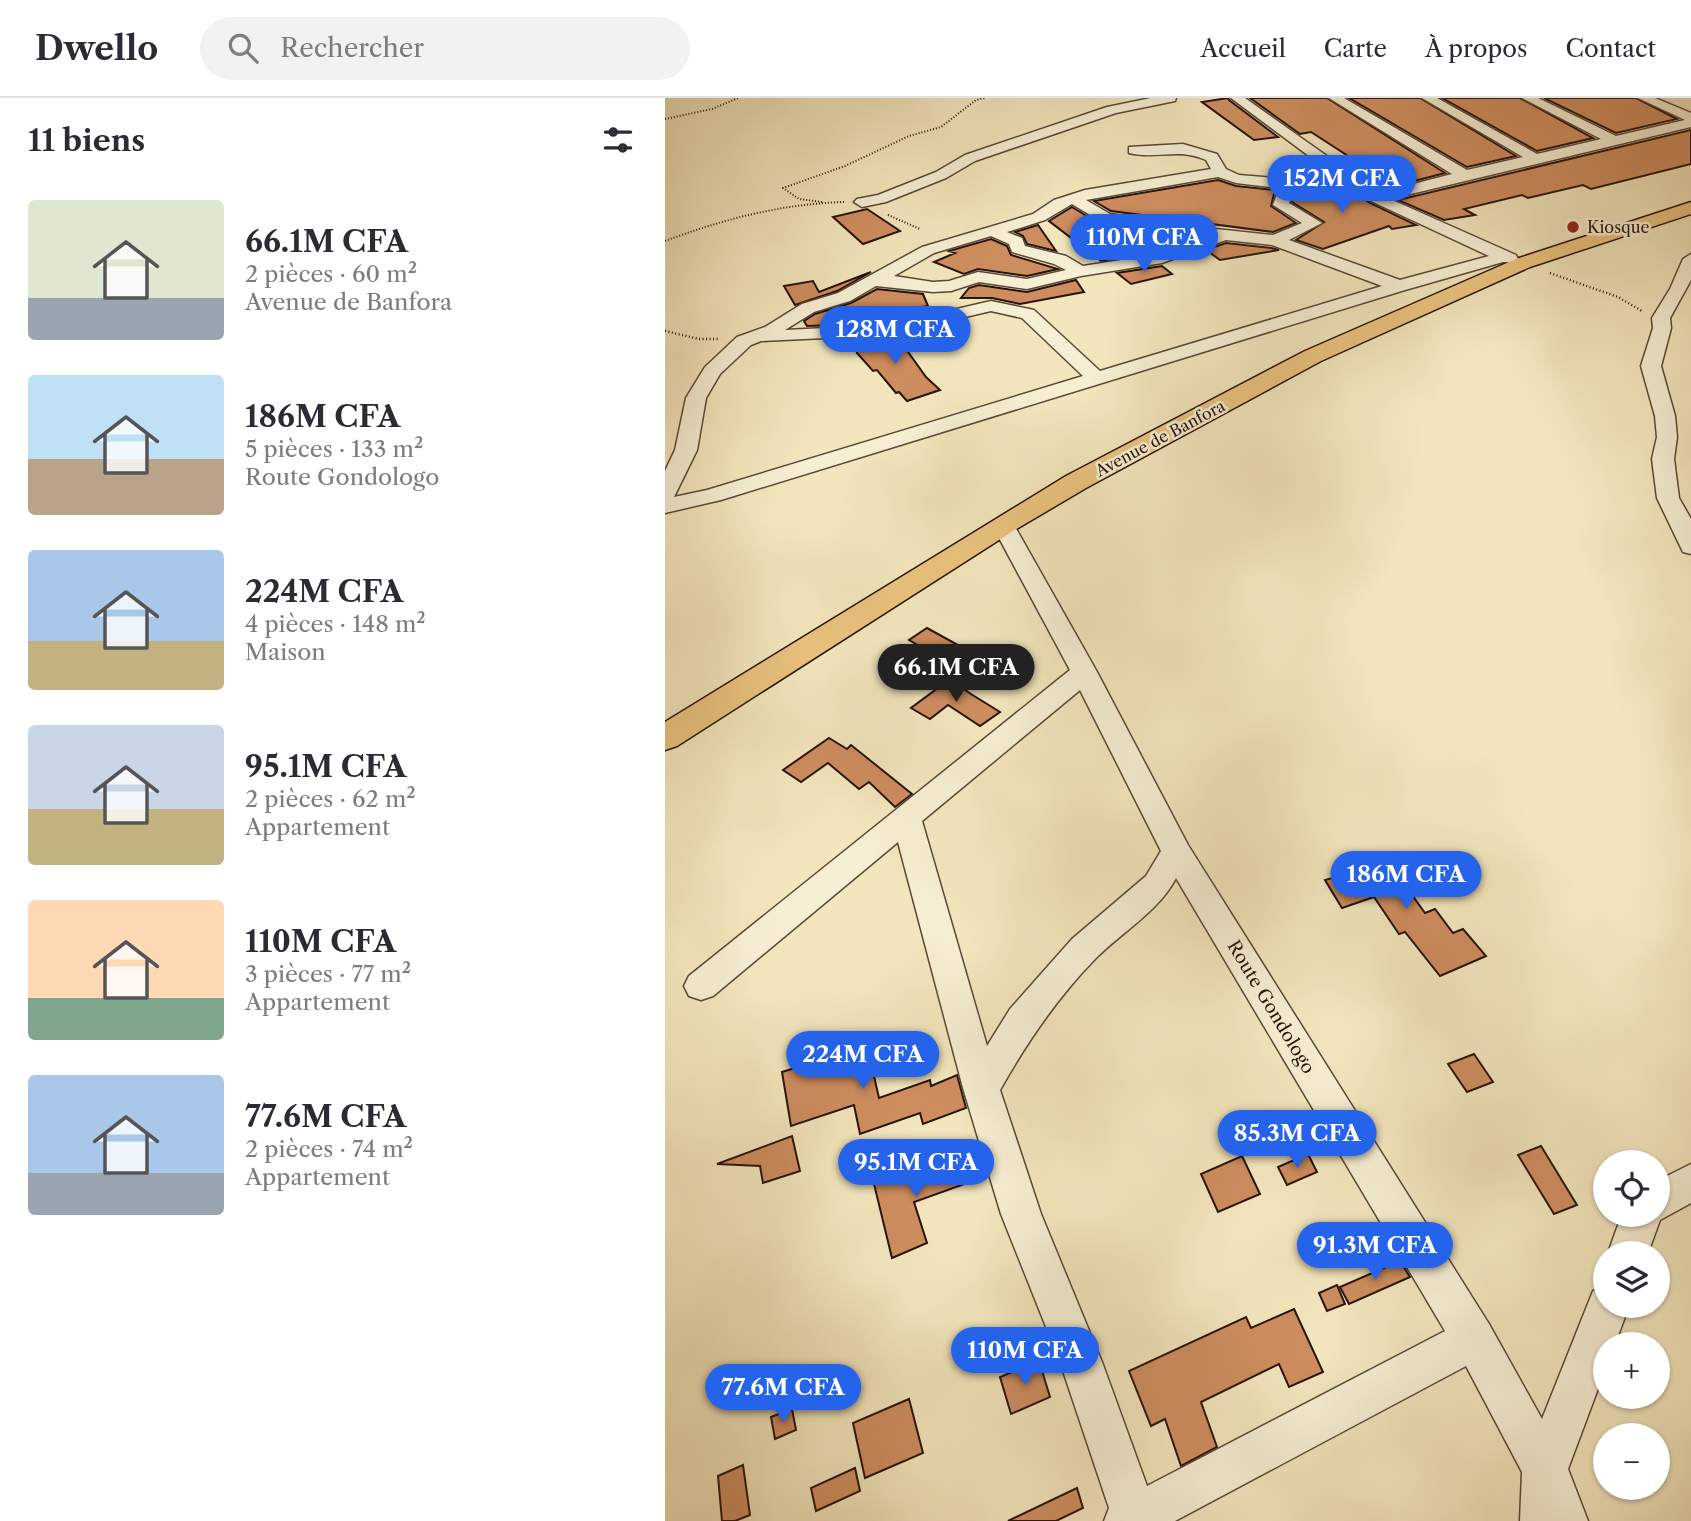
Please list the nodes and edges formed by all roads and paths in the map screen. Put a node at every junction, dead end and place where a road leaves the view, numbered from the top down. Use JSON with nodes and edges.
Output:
{"nodes":[{"id":1,"x":737,"y":98,"type":"edge"},
{"id":2,"x":985,"y":98,"type":"edge"},
{"id":3,"x":1170,"y":98,"type":"edge"},
{"id":4,"x":1237,"y":98,"type":"edge"},
{"id":5,"x":1335,"y":98,"type":"edge"},
{"id":6,"x":1428,"y":98,"type":"edge"},
{"id":7,"x":1528,"y":98,"type":"edge"},
{"id":8,"x":1644,"y":98,"type":"edge"},
{"id":9,"x":665,"y":119,"type":"edge"},
{"id":10,"x":1691,"y":120,"type":"edge"},
{"id":11,"x":1614,"y":140,"type":"junction"},
{"id":12,"x":1134,"y":150,"type":"dead end"},
{"id":13,"x":1535,"y":158,"type":"junction"},
{"id":14,"x":1331,"y":166,"type":"junction"},
{"id":15,"x":1220,"y":172,"type":"junction"},
{"id":16,"x":1464,"y":175,"type":"junction"},
{"id":17,"x":1287,"y":184,"type":"junction"},
{"id":18,"x":1376,"y":198,"type":"junction"},
{"id":19,"x":1074,"y":199,"type":"junction"},
{"id":20,"x":822,"y":202,"type":"junction"},
{"id":21,"x":862,"y":202,"type":"junction"},
{"id":22,"x":1687,"y":213,"type":"edge"},
{"id":23,"x":920,"y":229,"type":"dead end"},
{"id":24,"x":991,"y":231,"type":"junction"},
{"id":25,"x":1229,"y":235,"type":"junction"},
{"id":26,"x":1275,"y":240,"type":"junction"},
{"id":27,"x":665,"y":241,"type":"edge"},
{"id":28,"x":1691,"y":259,"type":"edge"},
{"id":29,"x":1513,"y":260,"type":"junction"},
{"id":30,"x":1081,"y":271,"type":"junction"},
{"id":31,"x":874,"y":281,"type":"junction"},
{"id":32,"x":1399,"y":286,"type":"junction"},
{"id":33,"x":1661,"y":324,"type":"junction"},
{"id":34,"x":665,"y":331,"type":"edge"},
{"id":35,"x":754,"y":337,"type":"junction"},
{"id":36,"x":1096,"y":378,"type":"junction"},
{"id":37,"x":665,"y":495,"type":"edge"},
{"id":38,"x":665,"y":506,"type":"edge"},
{"id":39,"x":1003,"y":524,"type":"junction"},
{"id":40,"x":1690,"y":540,"type":"edge"},
{"id":41,"x":1084,"y":672,"type":"junction"},
{"id":42,"x":665,"y":738,"type":"edge"},
{"id":43,"x":906,"y":817,"type":"junction"},
{"id":44,"x":1176,"y":851,"type":"junction"},
{"id":45,"x":701,"y":986,"type":"dead end"},
{"id":46,"x":981,"y":1087,"type":"junction"},
{"id":47,"x":1691,"y":1182,"type":"edge"},
{"id":48,"x":1670,"y":1194,"type":"edge"},
{"id":49,"x":1603,"y":1318,"type":"edge"},
{"id":50,"x":1474,"y":1339,"type":"junction"},
{"id":51,"x":1545,"y":1469,"type":"junction"},
{"id":52,"x":1131,"y":1519,"type":"edge"},
{"id":53,"x":1542,"y":1521,"type":"edge"},
{"id":54,"x":1565,"y":1521,"type":"edge"}],
"edges":[{"from":1,"to":9,"type":"path"},
{"from":2,"to":20,"type":"path"},
{"from":3,"to":21,"type":"street"},
{"from":4,"to":14,"type":"street"},
{"from":5,"to":16,"type":"street"},
{"from":6,"to":13,"type":"street"},
{"from":7,"to":11,"type":"street"},
{"from":8,"to":10,"type":"street"},
{"from":10,"to":11,"type":"street"},
{"from":11,"to":13,"type":"street"},
{"from":12,"to":15,"type":"street"},
{"from":13,"to":16,"type":"street"},
{"from":14,"to":17,"type":"street"},
{"from":14,"to":18,"type":"street"},
{"from":15,"to":17,"type":"street"},
{"from":15,"to":19,"type":"street"},
{"from":16,"to":18,"type":"street"},
{"from":17,"to":26,"type":"street"},
{"from":18,"to":29,"type":"street"},
{"from":19,"to":24,"type":"street"},
{"from":19,"to":25,"type":"street"},
{"from":20,"to":21,"type":"path"},
{"from":20,"to":27,"type":"path"},
{"from":21,"to":23,"type":"path"},
{"from":22,"to":29,"type":"main road","name":"Avenue de Banfora"},
{"from":24,"to":30,"type":"street"},
{"from":24,"to":31,"type":"street"},
{"from":25,"to":26,"type":"street"},
{"from":25,"to":30,"type":"street"},
{"from":26,"to":32,"type":"street"},
{"from":28,"to":33,"type":"street"},
{"from":29,"to":32,"type":"street"},
{"from":29,"to":33,"type":"path"},
{"from":29,"to":39,"type":"main road","name":"Avenue de Banfora"},
{"from":30,"to":31,"type":"street"},
{"from":31,"to":35,"type":"street"},
{"from":32,"to":36,"type":"street"},
{"from":33,"to":40,"type":"street"},
{"from":34,"to":35,"type":"path"},
{"from":35,"to":36,"type":"street"},
{"from":35,"to":37,"type":"street"},
{"from":36,"to":38,"type":"street"},
{"from":39,"to":41,"type":"street","name":"Route Gondologo"},
{"from":39,"to":42,"type":"main road","name":"Avenue de Banfora"},
{"from":41,"to":43,"type":"street"},
{"from":41,"to":44,"type":"street","name":"Route Gondologo"},
{"from":43,"to":45,"type":"street"},
{"from":43,"to":46,"type":"street"},
{"from":44,"to":46,"type":"street"},
{"from":44,"to":50,"type":"street","name":"Route Gondologo"},
{"from":46,"to":52,"type":"street"},
{"from":47,"to":48,"type":"street"},
{"from":49,"to":51,"type":"street"},
{"from":50,"to":51,"type":"street","name":"Route Gondologo"},
{"from":50,"to":52,"type":"street"},
{"from":51,"to":53,"type":"street"},
{"from":51,"to":54,"type":"street","name":"Route Gondologo"}]}
